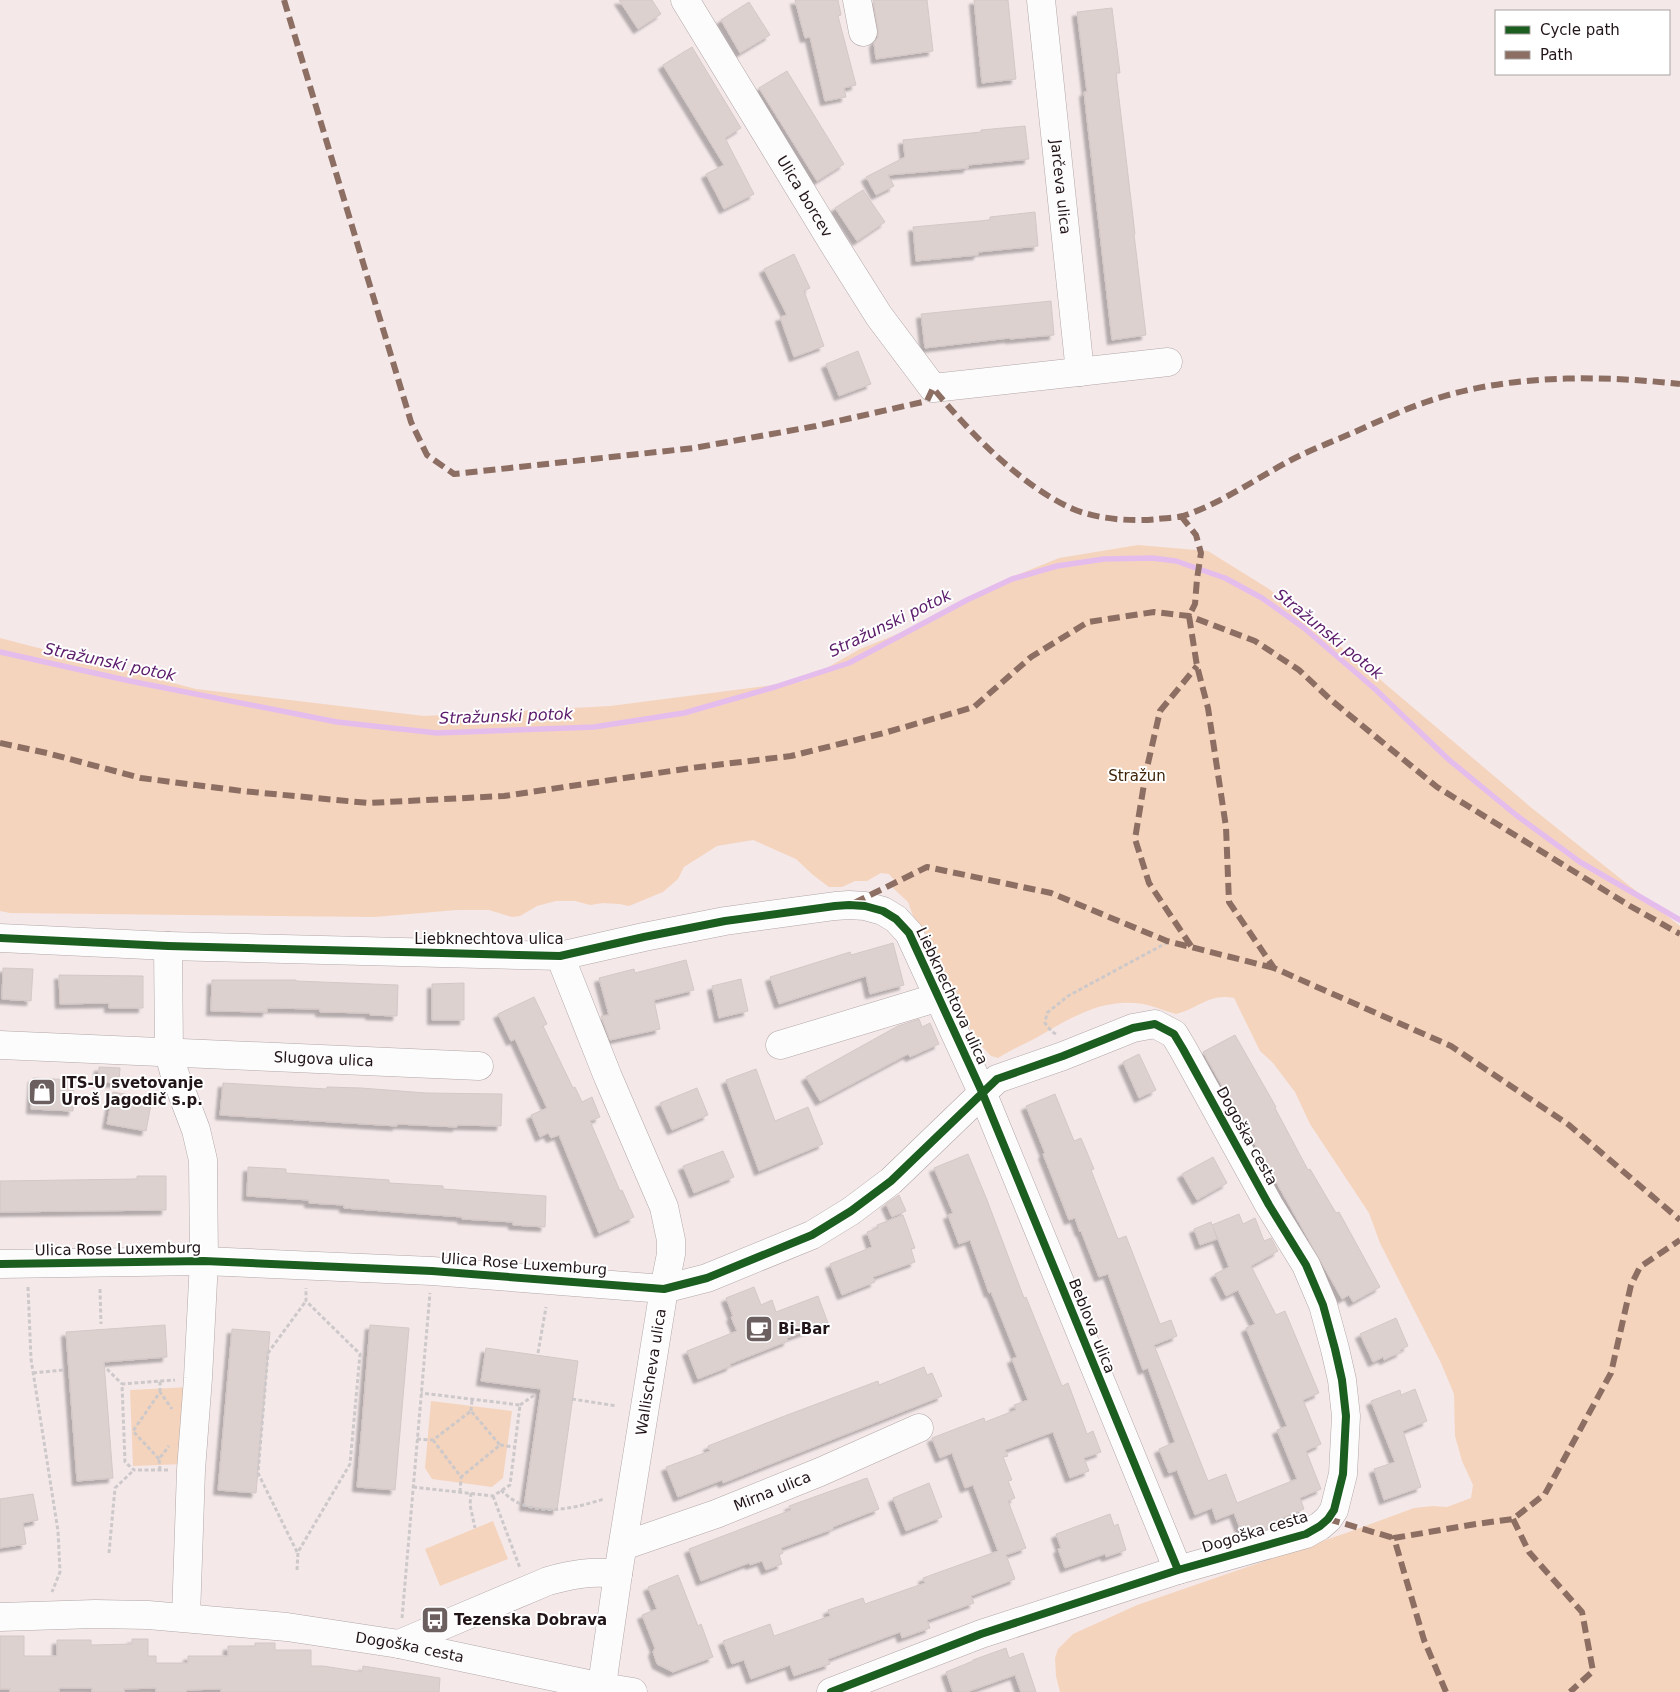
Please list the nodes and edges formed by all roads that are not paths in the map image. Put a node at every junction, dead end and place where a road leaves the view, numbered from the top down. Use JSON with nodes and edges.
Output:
{"nodes":[{"id":1,"x":685,"y":0,"type":"edge"},
{"id":2,"x":857,"y":0,"type":"edge"},
{"id":3,"x":1041,"y":0,"type":"edge"},
{"id":4,"x":863,"y":32,"type":"dead end"},
{"id":5,"x":1168,"y":362,"type":"dead end"},
{"id":6,"x":1080,"y":372,"type":"junction"},
{"id":7,"x":0,"y":938,"type":"edge"},
{"id":8,"x":168,"y":946,"type":"junction"},
{"id":9,"x":560,"y":956,"type":"junction"},
{"id":10,"x":939,"y":997,"type":"junction"},
{"id":11,"x":0,"y":1045,"type":"edge"},
{"id":12,"x":780,"y":1045,"type":"dead end"},
{"id":13,"x":169,"y":1053,"type":"junction"},
{"id":14,"x":480,"y":1066,"type":"dead end"},
{"id":15,"x":982,"y":1092,"type":"junction"},
{"id":16,"x":204,"y":1262,"type":"junction"},
{"id":17,"x":13,"y":1264,"type":"edge"},
{"id":18,"x":664,"y":1289,"type":"junction"},
{"id":19,"x":919,"y":1428,"type":"dead end"},
{"id":20,"x":623,"y":1546,"type":"junction"},
{"id":21,"x":1178,"y":1570,"type":"junction"},
{"id":22,"x":618,"y":1574,"type":"junction"},
{"id":23,"x":0,"y":1616,"type":"edge"},
{"id":24,"x":186,"y":1617,"type":"junction"},
{"id":25,"x":400,"y":1644,"type":"junction"},
{"id":26,"x":602,"y":1690,"type":"edge"},
{"id":27,"x":633,"y":1692,"type":"edge"},
{"id":28,"x":831,"y":1692,"type":"edge"}],
"edges":[{"from":1,"to":6,"type":"street","name":"Ulica borcev"},
{"from":2,"to":4,"type":"street"},
{"from":3,"to":6,"type":"street","name":"Jarčeva ulica"},
{"from":5,"to":6,"type":"street"},
{"from":7,"to":8,"type":"street","name":"Liebknechtova ulica"},
{"from":8,"to":9,"type":"street","name":"Liebknechtova ulica"},
{"from":8,"to":13,"type":"street"},
{"from":9,"to":10,"type":"street","name":"Liebknechtova ulica"},
{"from":9,"to":18,"type":"street","name":"Wallischeva ulica"},
{"from":10,"to":12,"type":"street"},
{"from":10,"to":15,"type":"street","name":"Liebknechtova ulica"},
{"from":11,"to":13,"type":"street","name":"Slugova ulica"},
{"from":13,"to":14,"type":"street","name":"Slugova ulica"},
{"from":13,"to":16,"type":"street"},
{"from":15,"to":18,"type":"street","name":"Ulica Rose Luxemburg"},
{"from":15,"to":21,"type":"street","name":"Beblova ulica"},
{"from":15,"to":21,"type":"street","name":"Dogoška cesta"},
{"from":16,"to":17,"type":"street","name":"Ulica Rose Luxemburg"},
{"from":16,"to":18,"type":"street","name":"Ulica Rose Luxemburg"},
{"from":16,"to":24,"type":"street"},
{"from":18,"to":20,"type":"street","name":"Wallischeva ulica"},
{"from":19,"to":20,"type":"street","name":"Mirna ulica"},
{"from":20,"to":22,"type":"street","name":"Wallischeva ulica"},
{"from":21,"to":28,"type":"street","name":"Dogoška cesta"},
{"from":22,"to":25,"type":"street"},
{"from":22,"to":26,"type":"street","name":"Wallischeva ulica"},
{"from":23,"to":24,"type":"street","name":"Dogoška cesta"},
{"from":24,"to":25,"type":"street","name":"Dogoška cesta"},
{"from":25,"to":26,"type":"street","name":"Dogoška cesta"},
{"from":26,"to":27,"type":"street","name":"Dogoška cesta"}]}
